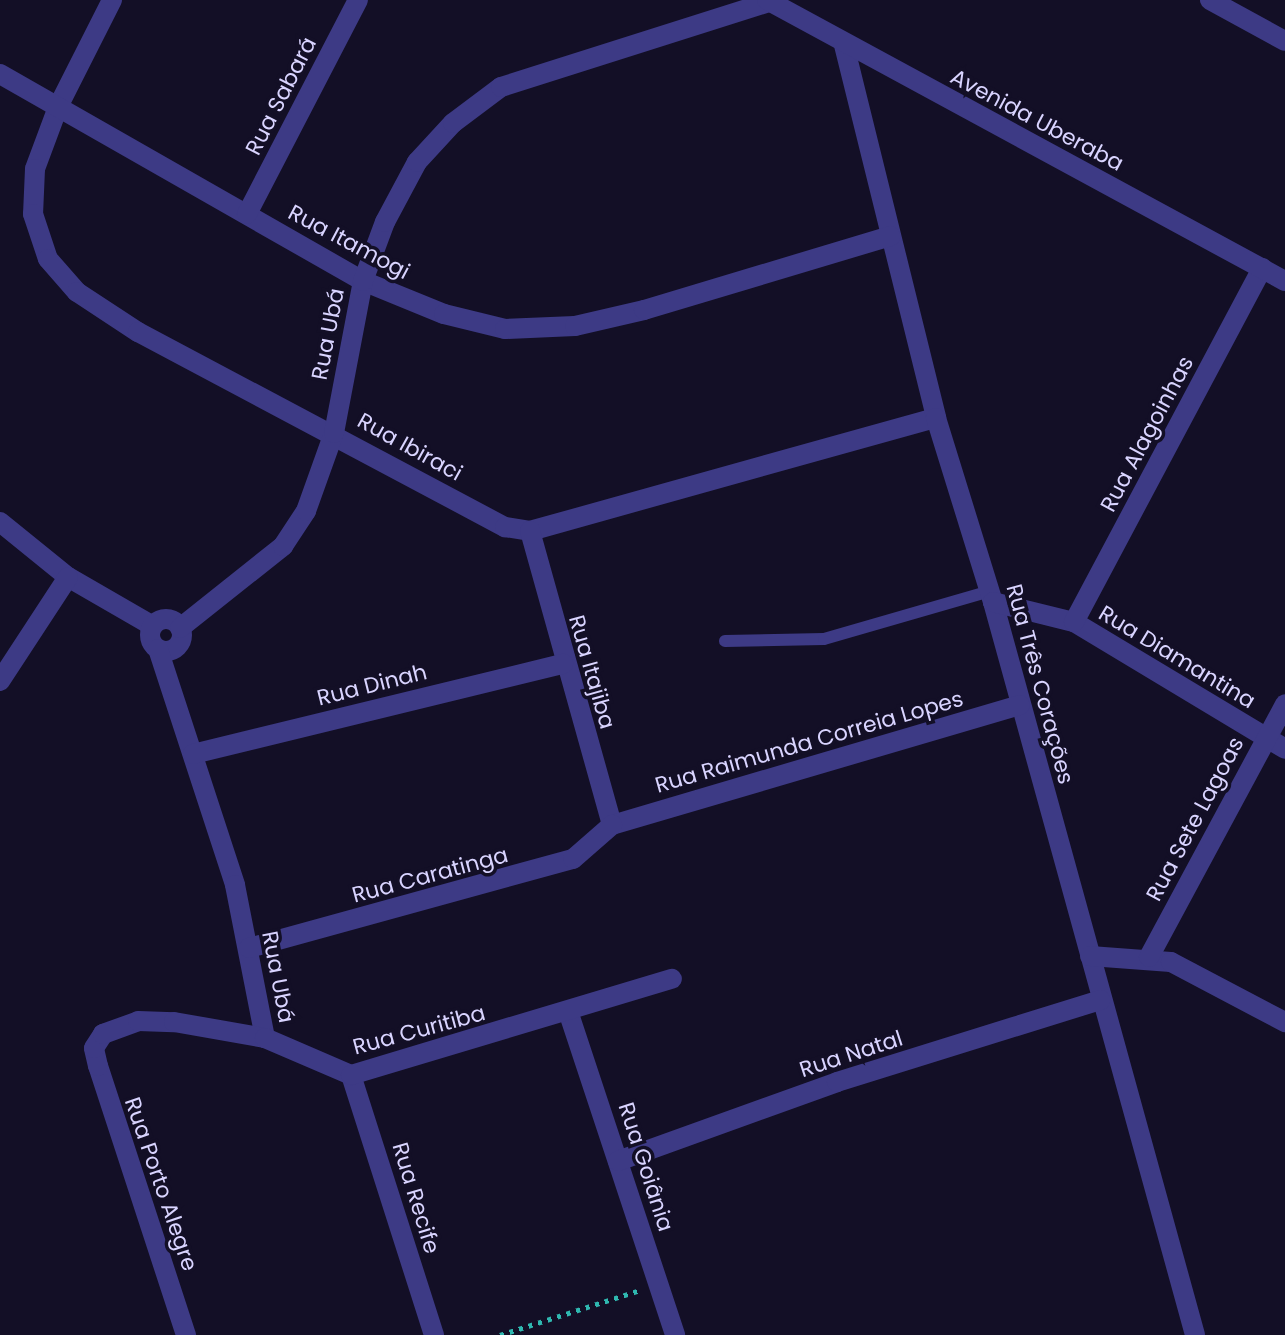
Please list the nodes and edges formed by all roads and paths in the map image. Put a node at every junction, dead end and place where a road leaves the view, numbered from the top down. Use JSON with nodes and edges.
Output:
{"nodes":[{"id":1,"x":112,"y":0,"type":"edge"},
{"id":2,"x":358,"y":0,"type":"edge"},
{"id":3,"x":1210,"y":0,"type":"edge"},
{"id":4,"x":772,"y":1,"type":"edge"},
{"id":5,"x":1285,"y":41,"type":"edge"},
{"id":6,"x":844,"y":45,"type":"junction"},
{"id":7,"x":0,"y":74,"type":"edge"},
{"id":8,"x":58,"y":107,"type":"junction"},
{"id":9,"x":247,"y":214,"type":"junction"},
{"id":10,"x":890,"y":236,"type":"junction"},
{"id":11,"x":1262,"y":268,"type":"junction"},
{"id":12,"x":363,"y":281,"type":"junction"},
{"id":13,"x":1285,"y":281,"type":"edge"},
{"id":14,"x":936,"y":418,"type":"junction"},
{"id":15,"x":334,"y":433,"type":"junction"},
{"id":16,"x":0,"y":522,"type":"edge"},
{"id":17,"x":530,"y":531,"type":"junction"},
{"id":18,"x":68,"y":577,"type":"junction"},
{"id":19,"x":991,"y":597,"type":"junction"},
{"id":20,"x":1074,"y":622,"type":"junction"},
{"id":21,"x":153,"y":626,"type":"junction"},
{"id":22,"x":180,"y":628,"type":"junction"},
{"id":23,"x":725,"y":641,"type":"dead end"},
{"id":24,"x":158,"y":649,"type":"junction"},
{"id":25,"x":563,"y":664,"type":"junction"},
{"id":26,"x":0,"y":681,"type":"edge"},
{"id":27,"x":1285,"y":704,"type":"edge"},
{"id":28,"x":1020,"y":705,"type":"junction"},
{"id":29,"x":1264,"y":738,"type":"junction"},
{"id":30,"x":1285,"y":749,"type":"edge"},
{"id":31,"x":193,"y":754,"type":"junction"},
{"id":32,"x":612,"y":825,"type":"junction"},
{"id":33,"x":249,"y":948,"type":"junction"},
{"id":34,"x":1090,"y":956,"type":"junction"},
{"id":35,"x":1149,"y":957,"type":"junction"},
{"id":36,"x":672,"y":979,"type":"dead end"},
{"id":37,"x":1101,"y":1000,"type":"junction"},
{"id":38,"x":569,"y":1014,"type":"junction"},
{"id":39,"x":1285,"y":1022,"type":"edge"},
{"id":40,"x":265,"y":1038,"type":"junction"},
{"id":41,"x":94,"y":1048,"type":"joint"},
{"id":42,"x":351,"y":1075,"type":"junction"},
{"id":43,"x":618,"y":1161,"type":"junction"},
{"id":44,"x":659,"y":1283,"type":"junction"},
{"id":45,"x":186,"y":1335,"type":"edge"},
{"id":46,"x":434,"y":1335,"type":"edge"},
{"id":47,"x":500,"y":1335,"type":"edge"},
{"id":48,"x":675,"y":1335,"type":"edge"},
{"id":49,"x":1195,"y":1335,"type":"edge"}],
"edges":[{"from":1,"to":8,"type":"street","name":"Rua Ibiraci"},
{"from":2,"to":9,"type":"street","name":"Rua Sabará"},
{"from":3,"to":5,"type":"street"},
{"from":4,"to":6,"type":"street","name":"Avenida Uberaba"},
{"from":4,"to":12,"type":"street","name":"Rua Ubá"},
{"from":6,"to":10,"type":"street","name":"Rua Três Corações"},
{"from":6,"to":11,"type":"street","name":"Avenida Uberaba"},
{"from":7,"to":8,"type":"street","name":"Rua Itamogi"},
{"from":8,"to":9,"type":"street","name":"Rua Itamogi"},
{"from":8,"to":15,"type":"street","name":"Rua Ibiraci"},
{"from":9,"to":12,"type":"street","name":"Rua Itamogi"},
{"from":10,"to":12,"type":"street","name":"Rua Itamogi"},
{"from":10,"to":14,"type":"street","name":"Rua Três Corações"},
{"from":11,"to":13,"type":"street","name":"Avenida Uberaba"},
{"from":11,"to":20,"type":"street","name":"Rua Alagoinhas"},
{"from":12,"to":15,"type":"street","name":"Rua Ubá"},
{"from":14,"to":17,"type":"street"},
{"from":14,"to":19,"type":"street","name":"Rua Três Corações"},
{"from":15,"to":17,"type":"street","name":"Rua Ibiraci"},
{"from":15,"to":22,"type":"street","name":"Rua Ubá"},
{"from":16,"to":18,"type":"street"},
{"from":17,"to":25,"type":"street","name":"Rua Itajiba"},
{"from":18,"to":21,"type":"street"},
{"from":18,"to":26,"type":"street"},
{"from":19,"to":20,"type":"street","name":"Rua Diamantina"},
{"from":19,"to":23,"type":"lane"},
{"from":19,"to":28,"type":"street","name":"Rua Três Corações"},
{"from":20,"to":29,"type":"street","name":"Rua Diamantina"},
{"from":21,"to":22,"type":"street"},
{"from":21,"to":24,"type":"street"},
{"from":22,"to":24,"type":"street"},
{"from":24,"to":31,"type":"street","name":"Rua Ubá"},
{"from":25,"to":31,"type":"street","name":"Rua Dinah"},
{"from":25,"to":32,"type":"street","name":"Rua Itajiba"},
{"from":27,"to":29,"type":"street","name":"Rua Sete Lagoas"},
{"from":28,"to":32,"type":"street","name":"Rua Raimunda Correia Lopes"},
{"from":28,"to":34,"type":"street","name":"Rua Três Corações"},
{"from":29,"to":30,"type":"street","name":"Rua Diamantina"},
{"from":29,"to":35,"type":"street","name":"Rua Sete Lagoas"},
{"from":31,"to":33,"type":"street","name":"Rua Ubá"},
{"from":32,"to":33,"type":"street","name":"Rua Caratinga"},
{"from":33,"to":40,"type":"street","name":"Rua Ubá"},
{"from":34,"to":35,"type":"street"},
{"from":34,"to":37,"type":"street","name":"Rua Três Corações"},
{"from":35,"to":39,"type":"street"},
{"from":36,"to":38,"type":"street","name":"Rua Curitiba"},
{"from":37,"to":43,"type":"street","name":"Rua Natal"},
{"from":37,"to":49,"type":"street","name":"Rua Três Corações"},
{"from":38,"to":42,"type":"street","name":"Rua Curitiba"},
{"from":38,"to":43,"type":"street","name":"Rua Goiânia"},
{"from":40,"to":41,"type":"street","name":"Rua Curitiba"},
{"from":40,"to":42,"type":"street","name":"Rua Curitiba"},
{"from":41,"to":45,"type":"street","name":"Rua Porto Alegre"},
{"from":42,"to":46,"type":"street","name":"Rua Recife"},
{"from":43,"to":44,"type":"street","name":"Rua Goiânia"},
{"from":44,"to":47,"type":"path"},
{"from":44,"to":48,"type":"street","name":"Rua Goiânia"}]}
